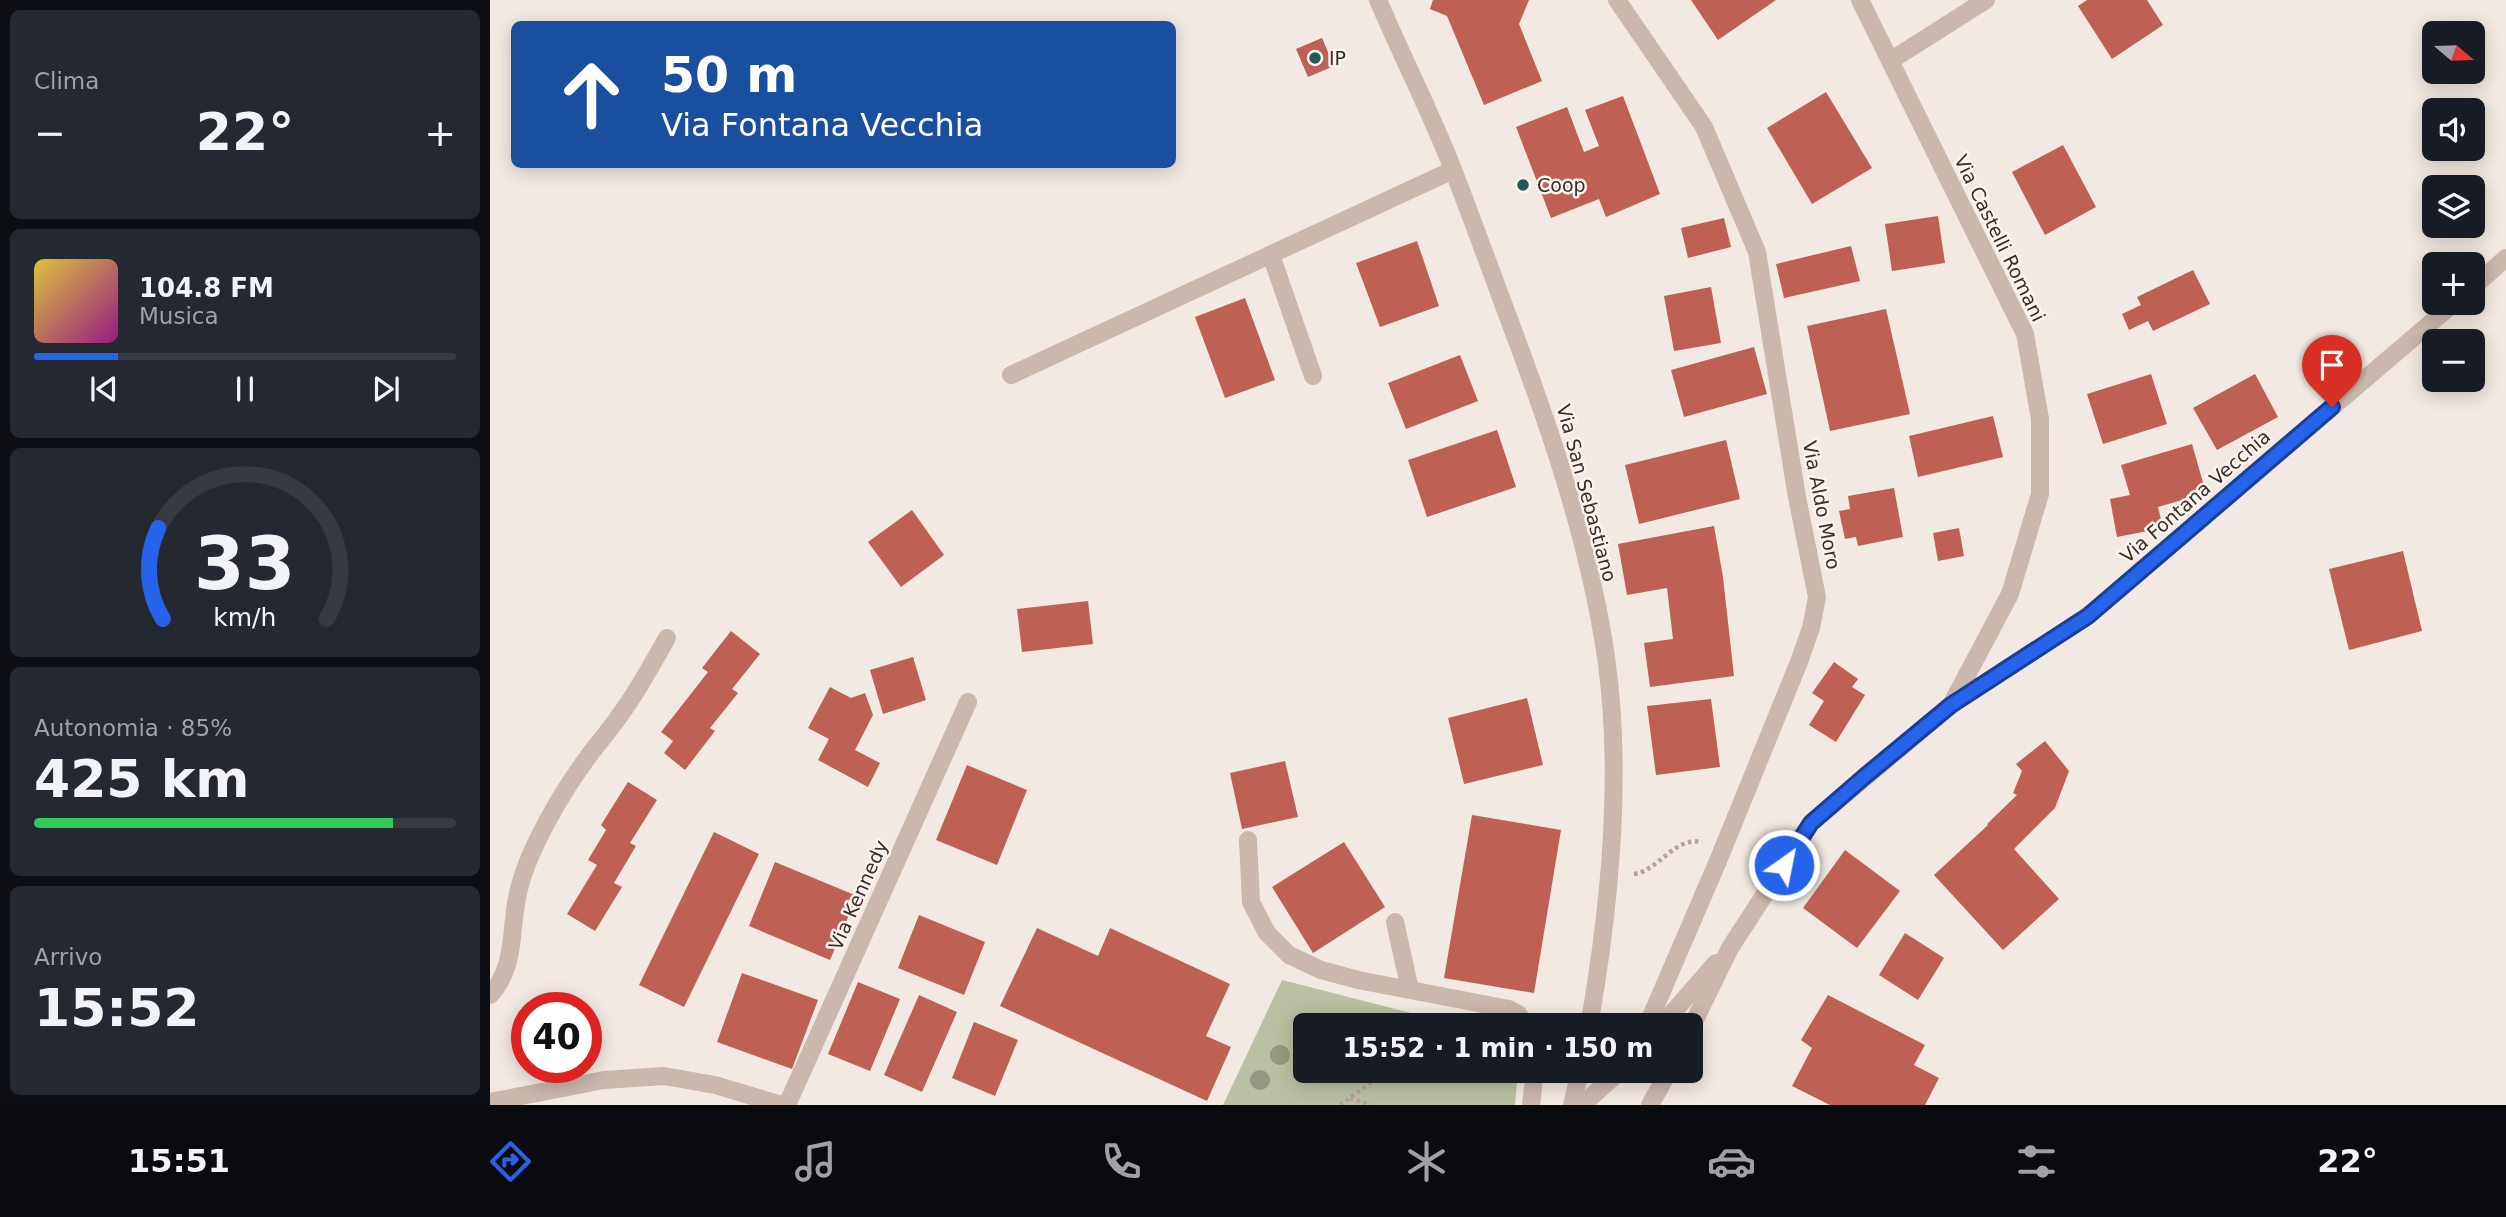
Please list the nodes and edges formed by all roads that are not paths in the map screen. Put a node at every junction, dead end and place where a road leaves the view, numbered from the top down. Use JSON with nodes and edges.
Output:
{"nodes":[{"id":1,"x":1378,"y":0,"type":"edge"},
{"id":2,"x":1617,"y":0,"type":"edge"},
{"id":3,"x":1860,"y":0,"type":"edge"},
{"id":4,"x":1986,"y":0,"type":"edge"},
{"id":5,"x":1890,"y":61,"type":"junction"},
{"id":6,"x":1453,"y":170,"type":"junction"},
{"id":7,"x":1270,"y":255,"type":"junction"},
{"id":8,"x":2506,"y":258,"type":"edge"},
{"id":9,"x":2485,"y":276,"type":"edge"},
{"id":10,"x":2440,"y":315,"type":"edge"},
{"id":11,"x":1011,"y":375,"type":"dead end"},
{"id":12,"x":1313,"y":376,"type":"dead end"},
{"id":13,"x":667,"y":638,"type":"dead end"},
{"id":14,"x":968,"y":702,"type":"dead end"},
{"id":15,"x":1951,"y":705,"type":"junction"},
{"id":16,"x":1248,"y":840,"type":"dead end"},
{"id":17,"x":1395,"y":922,"type":"dead end"},
{"id":18,"x":1730,"y":948,"type":"junction"},
{"id":19,"x":1410,"y":990,"type":"junction"},
{"id":20,"x":490,"y":995,"type":"edge"},
{"id":21,"x":1516,"y":1013,"type":"edge"},
{"id":22,"x":1592,"y":1013,"type":"edge"},
{"id":23,"x":1653,"y":1013,"type":"edge"},
{"id":24,"x":1672,"y":1013,"type":"edge"},
{"id":25,"x":1698,"y":1013,"type":"edge"},
{"id":26,"x":1534,"y":1083,"type":"edge"},
{"id":27,"x":1577,"y":1083,"type":"edge"},
{"id":28,"x":1607,"y":1083,"type":"edge"},
{"id":29,"x":1662,"y":1083,"type":"edge"},
{"id":30,"x":493,"y":1099,"type":"edge"},
{"id":31,"x":785,"y":1105,"type":"edge"},
{"id":32,"x":1531,"y":1105,"type":"edge"},
{"id":33,"x":1572,"y":1105,"type":"edge"},
{"id":34,"x":1582,"y":1105,"type":"edge"},
{"id":35,"x":1650,"y":1105,"type":"edge"}],
"edges":[{"from":1,"to":6,"type":"street","name":"Via San Sebastiano"},
{"from":2,"to":23,"type":"street","name":"Via Aldo Moro"},
{"from":3,"to":5,"type":"street","name":"Via Castelli Romani"},
{"from":4,"to":5,"type":"street"},
{"from":5,"to":15,"type":"street","name":"Via Castelli Romani"},
{"from":6,"to":7,"type":"street"},
{"from":6,"to":22,"type":"street","name":"Via San Sebastiano"},
{"from":7,"to":11,"type":"street"},
{"from":7,"to":12,"type":"street"},
{"from":8,"to":9,"type":"street"},
{"from":10,"to":15,"type":"street","name":"Via Fontana Vecchia"},
{"from":13,"to":20,"type":"street"},
{"from":14,"to":31,"type":"street","name":"Via Kennedy"},
{"from":15,"to":18,"type":"street","name":"Via Castelli Romani"},
{"from":16,"to":19,"type":"street"},
{"from":17,"to":19,"type":"street"},
{"from":18,"to":24,"type":"street"},
{"from":18,"to":25,"type":"street"},
{"from":19,"to":21,"type":"street"},
{"from":26,"to":32,"type":"street"},
{"from":27,"to":33,"type":"street"},
{"from":28,"to":34,"type":"street"},
{"from":29,"to":35,"type":"street"},
{"from":30,"to":31,"type":"street"}]}
